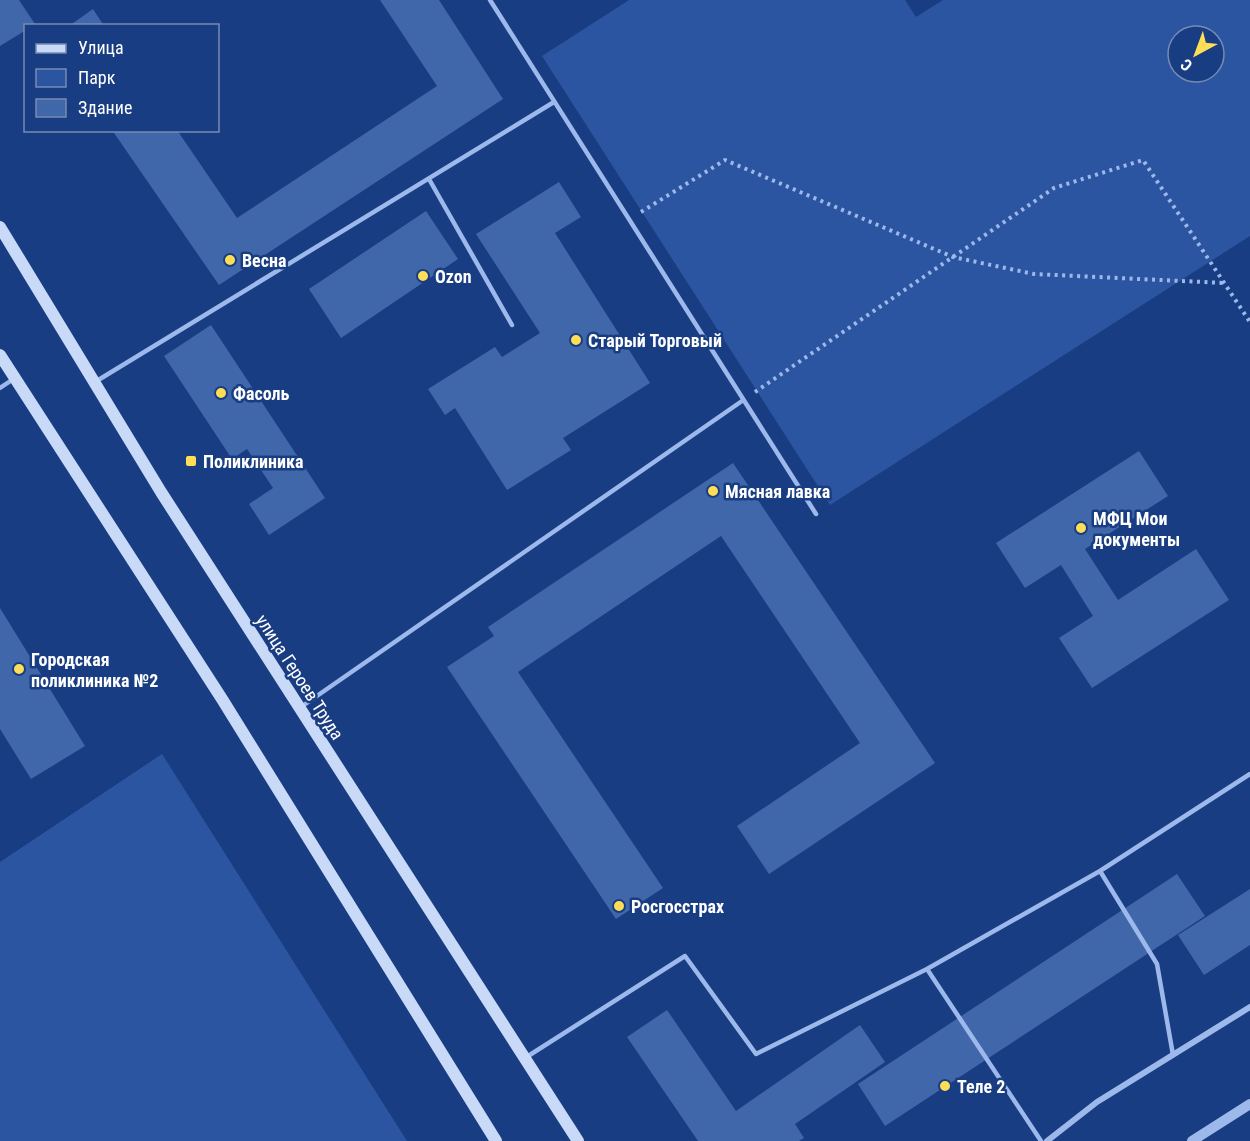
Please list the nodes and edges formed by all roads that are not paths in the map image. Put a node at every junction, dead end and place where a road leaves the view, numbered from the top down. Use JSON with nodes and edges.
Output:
{"nodes":[{"id":1,"x":490,"y":0,"type":"edge"},
{"id":2,"x":554,"y":102,"type":"junction"},
{"id":3,"x":429,"y":178,"type":"junction"},
{"id":4,"x":0,"y":227,"type":"edge"},
{"id":5,"x":512,"y":325,"type":"dead end"},
{"id":6,"x":0,"y":355,"type":"edge"},
{"id":7,"x":15,"y":378,"type":"junction"},
{"id":8,"x":94,"y":382,"type":"junction"},
{"id":9,"x":0,"y":388,"type":"edge"},
{"id":10,"x":742,"y":401,"type":"junction"},
{"id":11,"x":816,"y":514,"type":"dead end"},
{"id":12,"x":298,"y":708,"type":"junction"},
{"id":13,"x":1250,"y":774,"type":"edge"},
{"id":14,"x":1100,"y":871,"type":"junction"},
{"id":15,"x":927,"y":969,"type":"junction"},
{"id":16,"x":1250,"y":1007,"type":"edge"},
{"id":17,"x":1173,"y":1054,"type":"junction"},
{"id":18,"x":525,"y":1058,"type":"junction"},
{"id":19,"x":1250,"y":1104,"type":"edge"},
{"id":20,"x":496,"y":1141,"type":"edge"},
{"id":21,"x":578,"y":1141,"type":"edge"},
{"id":22,"x":1041,"y":1141,"type":"edge"},
{"id":23,"x":1047,"y":1141,"type":"edge"},
{"id":24,"x":1192,"y":1141,"type":"edge"}],
"edges":[{"from":1,"to":2,"type":"lane"},
{"from":2,"to":3,"type":"lane"},
{"from":2,"to":10,"type":"lane"},
{"from":3,"to":5,"type":"lane"},
{"from":3,"to":8,"type":"lane"},
{"from":4,"to":8,"type":"main road","name":"улица Героев Труда"},
{"from":6,"to":7,"type":"main road"},
{"from":7,"to":9,"type":"lane"},
{"from":7,"to":20,"type":"main road"},
{"from":8,"to":12,"type":"main road","name":"улица Героев Труда"},
{"from":10,"to":11,"type":"lane"},
{"from":10,"to":12,"type":"lane"},
{"from":12,"to":18,"type":"main road","name":"улица Героев Труда"},
{"from":13,"to":14,"type":"lane"},
{"from":14,"to":15,"type":"lane"},
{"from":14,"to":17,"type":"lane"},
{"from":15,"to":18,"type":"lane"},
{"from":15,"to":22,"type":"lane"},
{"from":16,"to":17,"type":"street"},
{"from":17,"to":23,"type":"street"},
{"from":18,"to":21,"type":"main road","name":"улица Героев Труда"},
{"from":19,"to":24,"type":"street"}]}
